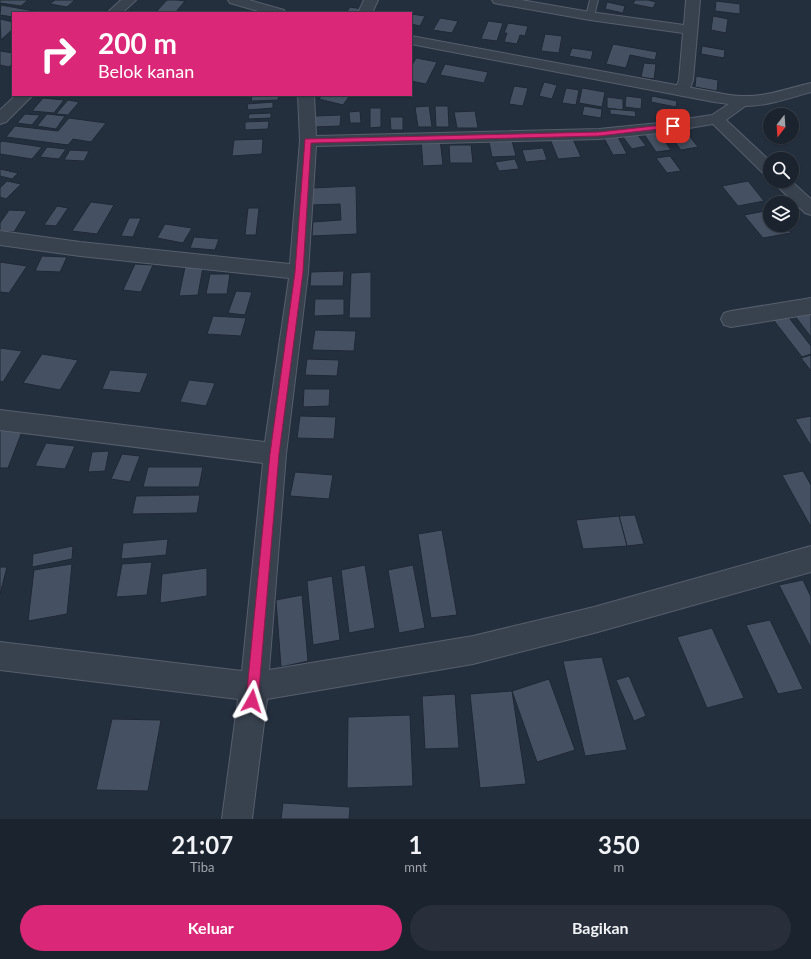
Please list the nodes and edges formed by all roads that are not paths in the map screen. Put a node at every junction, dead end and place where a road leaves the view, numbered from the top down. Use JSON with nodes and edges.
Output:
{"nodes":[{"id":1,"x":129,"y":0,"type":"edge"},
{"id":2,"x":235,"y":0,"type":"edge"},
{"id":3,"x":370,"y":0,"type":"edge"},
{"id":4,"x":499,"y":0,"type":"edge"},
{"id":5,"x":594,"y":0,"type":"edge"},
{"id":6,"x":693,"y":0,"type":"edge"},
{"id":7,"x":115,"y":12,"type":"edge"},
{"id":8,"x":277,"y":12,"type":"edge"},
{"id":9,"x":365,"y":12,"type":"edge"},
{"id":10,"x":590,"y":16,"type":"junction"},
{"id":11,"x":690,"y":30,"type":"junction"},
{"id":12,"x":412,"y":40,"type":"edge"},
{"id":13,"x":811,"y":87,"type":"edge"},
{"id":14,"x":683,"y":91,"type":"junction"},
{"id":15,"x":24,"y":96,"type":"edge"},
{"id":16,"x":306,"y":96,"type":"edge"},
{"id":17,"x":743,"y":101,"type":"junction"},
{"id":18,"x":0,"y":119,"type":"edge"},
{"id":19,"x":716,"y":119,"type":"junction"},
{"id":20,"x":308,"y":141,"type":"junction"},
{"id":21,"x":763,"y":163,"type":"edge"},
{"id":22,"x":789,"y":188,"type":"edge"},
{"id":23,"x":811,"y":209,"type":"edge"},
{"id":24,"x":0,"y":238,"type":"edge"},
{"id":25,"x":299,"y":272,"type":"junction"},
{"id":26,"x":811,"y":306,"type":"edge"},
{"id":27,"x":730,"y":319,"type":"dead end"},
{"id":28,"x":0,"y":420,"type":"edge"},
{"id":29,"x":275,"y":454,"type":"junction"},
{"id":30,"x":811,"y":559,"type":"edge"},
{"id":31,"x":0,"y":656,"type":"edge"},
{"id":32,"x":254,"y":687,"type":"junction"},
{"id":33,"x":237,"y":819,"type":"edge"}],
"edges":[{"from":1,"to":7,"type":"street"},
{"from":2,"to":8,"type":"street"},
{"from":3,"to":9,"type":"street"},
{"from":4,"to":10,"type":"street"},
{"from":5,"to":10,"type":"lane"},
{"from":6,"to":11,"type":"street"},
{"from":10,"to":11,"type":"street"},
{"from":11,"to":14,"type":"street"},
{"from":12,"to":14,"type":"street"},
{"from":13,"to":17,"type":"street"},
{"from":14,"to":17,"type":"street"},
{"from":15,"to":18,"type":"street"},
{"from":16,"to":20,"type":"street"},
{"from":17,"to":19,"type":"street"},
{"from":19,"to":20,"type":"street"},
{"from":19,"to":21,"type":"street"},
{"from":20,"to":25,"type":"street"},
{"from":22,"to":23,"type":"street"},
{"from":24,"to":25,"type":"street"},
{"from":25,"to":29,"type":"street"},
{"from":26,"to":27,"type":"street"},
{"from":28,"to":29,"type":"street"},
{"from":29,"to":32,"type":"street"},
{"from":30,"to":32,"type":"street"},
{"from":31,"to":32,"type":"street"},
{"from":32,"to":33,"type":"street"}]}
